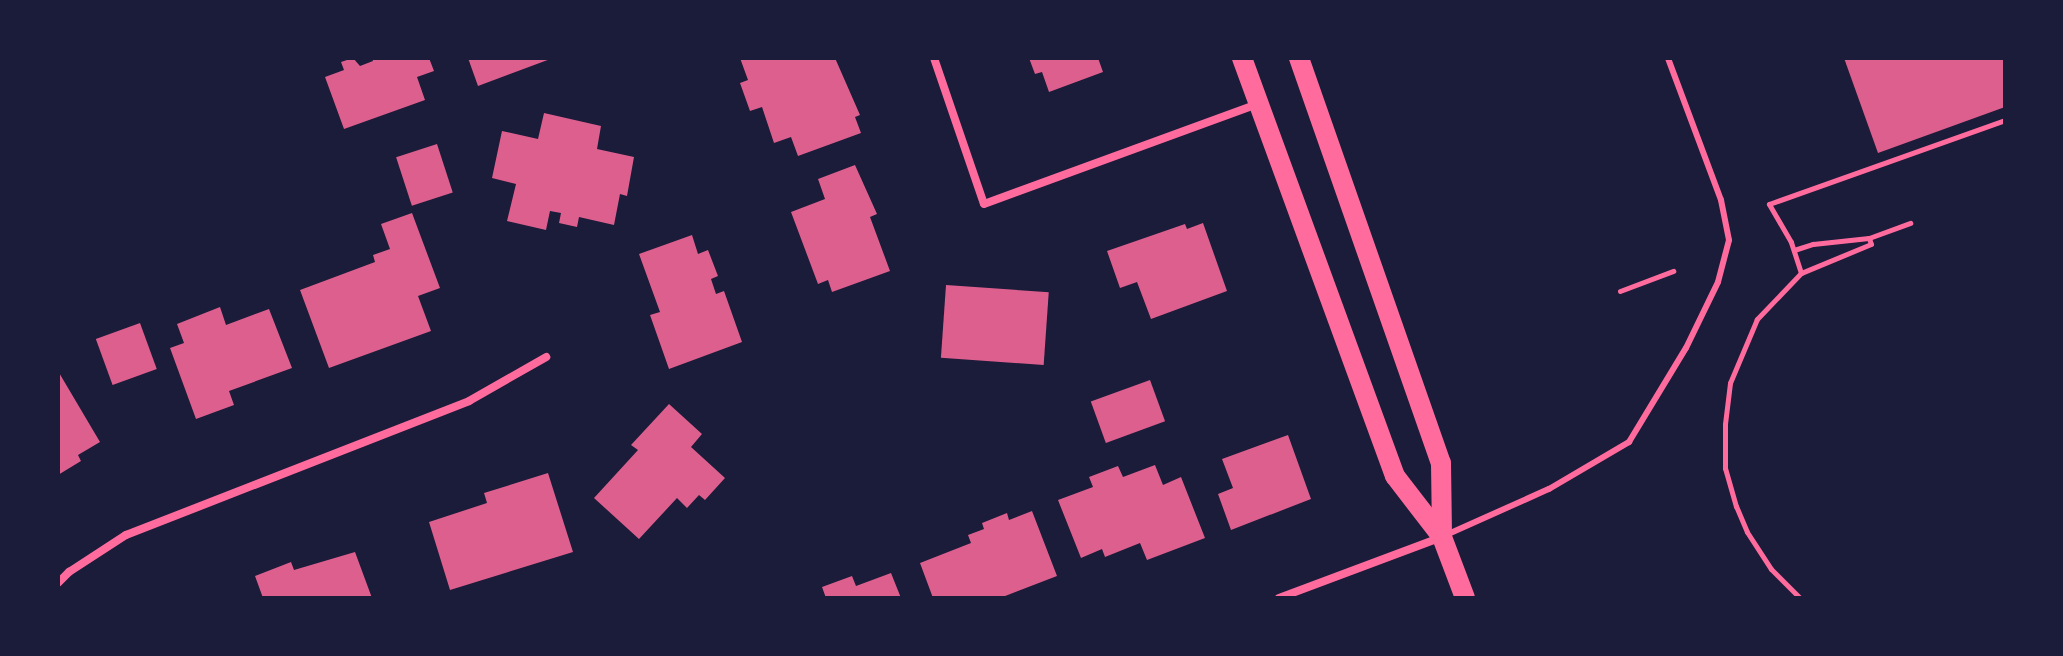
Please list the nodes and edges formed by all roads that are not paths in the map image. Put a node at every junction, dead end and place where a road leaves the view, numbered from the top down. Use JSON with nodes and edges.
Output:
{"nodes":[{"id":1,"x":934,"y":58,"type":"edge"},
{"id":2,"x":1242,"y":58,"type":"edge"},
{"id":3,"x":1299,"y":58,"type":"edge"},
{"id":4,"x":1668,"y":58,"type":"edge"},
{"id":5,"x":1259,"y":103,"type":"junction"},
{"id":6,"x":546,"y":357,"type":"dead end"},
{"id":7,"x":1442,"y":537,"type":"junction"},
{"id":8,"x":58,"y":583,"type":"edge"},
{"id":9,"x":1279,"y":598,"type":"edge"},
{"id":10,"x":1465,"y":598,"type":"edge"}],
"edges":[{"from":1,"to":5,"type":"street"},
{"from":2,"to":5,"type":"main road"},
{"from":3,"to":7,"type":"main road"},
{"from":4,"to":7,"type":"lane"},
{"from":5,"to":7,"type":"main road"},
{"from":6,"to":8,"type":"street"},
{"from":7,"to":9,"type":"street"},
{"from":7,"to":10,"type":"main road"}]}
